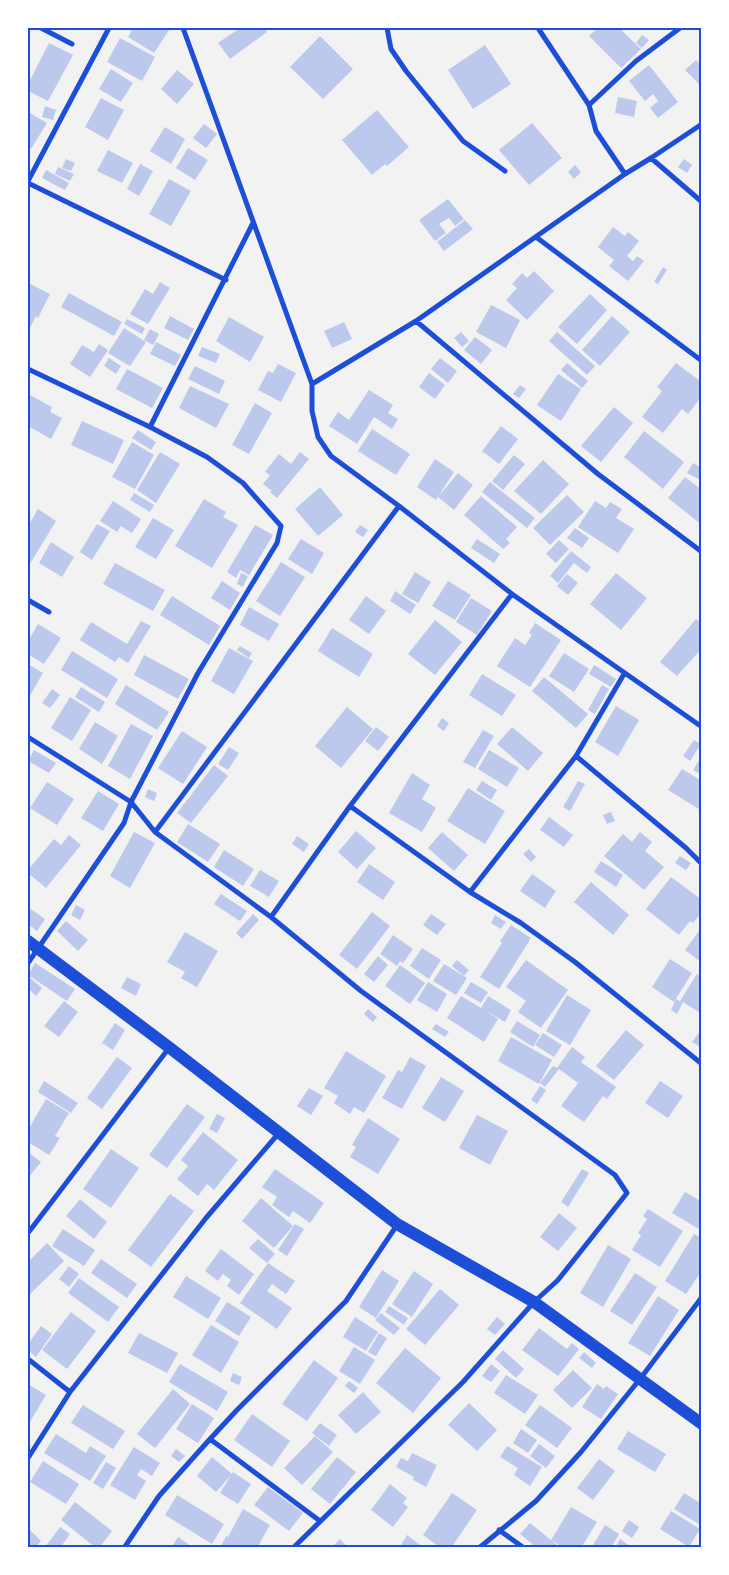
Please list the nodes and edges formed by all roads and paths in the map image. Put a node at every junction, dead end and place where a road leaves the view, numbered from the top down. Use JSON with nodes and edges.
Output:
{"nodes":[{"id":1,"x":41,"y":28,"type":"edge"},
{"id":2,"x":109,"y":28,"type":"edge"},
{"id":3,"x":184,"y":28,"type":"edge"},
{"id":4,"x":387,"y":28,"type":"edge"},
{"id":5,"x":538,"y":28,"type":"edge"},
{"id":6,"x":680,"y":28,"type":"edge"},
{"id":7,"x":72,"y":44,"type":"dead end"},
{"id":8,"x":589,"y":105,"type":"junction"},
{"id":9,"x":702,"y":124,"type":"edge"},
{"id":10,"x":651,"y":158,"type":"junction"},
{"id":11,"x":505,"y":171,"type":"dead end"},
{"id":12,"x":625,"y":174,"type":"junction"},
{"id":13,"x":28,"y":182,"type":"edge"},
{"id":14,"x":702,"y":202,"type":"edge"},
{"id":15,"x":253,"y":223,"type":"junction"},
{"id":16,"x":536,"y":237,"type":"junction"},
{"id":17,"x":226,"y":280,"type":"junction"},
{"id":18,"x":416,"y":321,"type":"junction"},
{"id":19,"x":702,"y":361,"type":"edge"},
{"id":20,"x":28,"y":369,"type":"edge"},
{"id":21,"x":312,"y":384,"type":"junction"},
{"id":22,"x":150,"y":427,"type":"junction"},
{"id":23,"x":399,"y":506,"type":"junction"},
{"id":24,"x":702,"y":552,"type":"edge"},
{"id":25,"x":512,"y":594,"type":"junction"},
{"id":26,"x":28,"y":600,"type":"edge"},
{"id":27,"x":49,"y":612,"type":"dead end"},
{"id":28,"x":624,"y":674,"type":"junction"},
{"id":29,"x":702,"y":727,"type":"edge"},
{"id":30,"x":28,"y":737,"type":"edge"},
{"id":31,"x":576,"y":756,"type":"junction"},
{"id":32,"x":131,"y":802,"type":"junction"},
{"id":33,"x":350,"y":806,"type":"junction"},
{"id":34,"x":155,"y":832,"type":"junction"},
{"id":35,"x":702,"y":864,"type":"edge"},
{"id":36,"x":470,"y":892,"type":"junction"},
{"id":37,"x":271,"y":917,"type":"junction"},
{"id":38,"x":32,"y":944,"type":"edge"},
{"id":39,"x":28,"y":963,"type":"edge"},
{"id":40,"x":170,"y":1048,"type":"junction"},
{"id":41,"x":702,"y":1064,"type":"edge"},
{"id":42,"x":278,"y":1133,"type":"junction"},
{"id":43,"x":397,"y":1224,"type":"junction"},
{"id":44,"x":28,"y":1234,"type":"edge"},
{"id":45,"x":702,"y":1297,"type":"edge"},
{"id":46,"x":534,"y":1302,"type":"junction"},
{"id":47,"x":28,"y":1359,"type":"edge"},
{"id":48,"x":640,"y":1379,"type":"junction"},
{"id":49,"x":70,"y":1392,"type":"junction"},
{"id":50,"x":702,"y":1424,"type":"edge"},
{"id":51,"x":210,"y":1439,"type":"junction"},
{"id":52,"x":28,"y":1458,"type":"edge"},
{"id":53,"x":320,"y":1521,"type":"junction"},
{"id":54,"x":499,"y":1530,"type":"junction"},
{"id":55,"x":124,"y":1548,"type":"edge"},
{"id":56,"x":293,"y":1548,"type":"edge"},
{"id":57,"x":479,"y":1548,"type":"edge"},
{"id":58,"x":524,"y":1548,"type":"edge"}],
"edges":[{"from":1,"to":7,"type":"street"},
{"from":2,"to":13,"type":"street"},
{"from":3,"to":15,"type":"street"},
{"from":4,"to":11,"type":"street"},
{"from":5,"to":8,"type":"street"},
{"from":6,"to":8,"type":"street"},
{"from":8,"to":12,"type":"street"},
{"from":9,"to":10,"type":"street"},
{"from":10,"to":12,"type":"street"},
{"from":10,"to":14,"type":"street"},
{"from":12,"to":16,"type":"street"},
{"from":13,"to":17,"type":"street"},
{"from":15,"to":17,"type":"street"},
{"from":15,"to":21,"type":"street"},
{"from":16,"to":18,"type":"street"},
{"from":16,"to":19,"type":"street"},
{"from":17,"to":22,"type":"street"},
{"from":18,"to":21,"type":"street"},
{"from":18,"to":24,"type":"street"},
{"from":20,"to":22,"type":"street"},
{"from":21,"to":23,"type":"street"},
{"from":22,"to":32,"type":"street"},
{"from":23,"to":25,"type":"street"},
{"from":23,"to":34,"type":"street"},
{"from":25,"to":28,"type":"street"},
{"from":25,"to":33,"type":"street"},
{"from":26,"to":27,"type":"street"},
{"from":28,"to":29,"type":"street"},
{"from":28,"to":31,"type":"street"},
{"from":30,"to":32,"type":"street"},
{"from":31,"to":35,"type":"street"},
{"from":31,"to":36,"type":"street"},
{"from":32,"to":34,"type":"street"},
{"from":32,"to":38,"type":"street"},
{"from":33,"to":36,"type":"street"},
{"from":33,"to":37,"type":"street"},
{"from":34,"to":37,"type":"street"},
{"from":36,"to":41,"type":"street"},
{"from":37,"to":46,"type":"street"},
{"from":38,"to":39,"type":"street"},
{"from":38,"to":40,"type":"main road"},
{"from":40,"to":42,"type":"main road"},
{"from":40,"to":44,"type":"street"},
{"from":42,"to":43,"type":"main road"},
{"from":42,"to":49,"type":"street"},
{"from":43,"to":46,"type":"main road"},
{"from":43,"to":51,"type":"street"},
{"from":45,"to":48,"type":"street"},
{"from":46,"to":48,"type":"main road"},
{"from":46,"to":53,"type":"street"},
{"from":47,"to":49,"type":"street"},
{"from":48,"to":50,"type":"main road"},
{"from":48,"to":54,"type":"street"},
{"from":49,"to":52,"type":"street"},
{"from":51,"to":53,"type":"street"},
{"from":51,"to":55,"type":"street"},
{"from":53,"to":56,"type":"street"},
{"from":54,"to":57,"type":"street"},
{"from":54,"to":58,"type":"street"}]}
